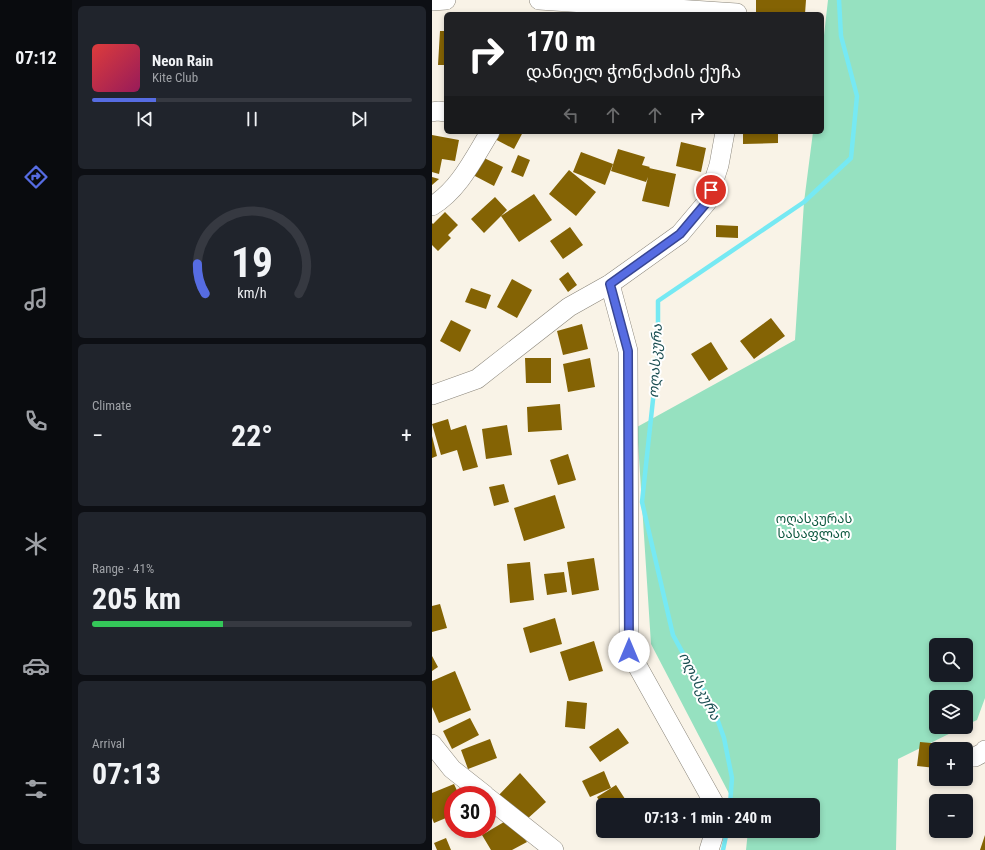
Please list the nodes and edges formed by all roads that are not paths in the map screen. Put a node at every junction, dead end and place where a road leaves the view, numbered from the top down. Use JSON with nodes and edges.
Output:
{"nodes":[{"id":1,"x":446,"y":0,"type":"edge"},
{"id":2,"x":432,"y":1,"type":"edge"},
{"id":3,"x":545,"y":5,"type":"edge"},
{"id":4,"x":738,"y":9,"type":"edge"},
{"id":5,"x":432,"y":112,"type":"edge"},
{"id":6,"x":444,"y":112,"type":"edge"},
{"id":7,"x":489,"y":134,"type":"edge"},
{"id":8,"x":725,"y":134,"type":"edge"},
{"id":9,"x":432,"y":206,"type":"edge"},
{"id":10,"x":610,"y":284,"type":"junction"},
{"id":11,"x":432,"y":395,"type":"edge"},
{"id":12,"x":432,"y":744,"type":"edge"},
{"id":13,"x":473,"y":786,"type":"edge"},
{"id":14,"x":711,"y":798,"type":"edge"},
{"id":15,"x":496,"y":804,"type":"edge"},
{"id":16,"x":713,"y":838,"type":"edge"},
{"id":17,"x":554,"y":850,"type":"edge"},
{"id":18,"x":710,"y":850,"type":"edge"}],
"edges":[{"from":1,"to":2,"type":"street"},
{"from":3,"to":4,"type":"street"},
{"from":5,"to":6,"type":"street"},
{"from":7,"to":9,"type":"street"},
{"from":8,"to":10,"type":"street"},
{"from":10,"to":11,"type":"street"},
{"from":10,"to":14,"type":"street"},
{"from":12,"to":13,"type":"street"},
{"from":15,"to":17,"type":"street"},
{"from":16,"to":18,"type":"street"}]}
